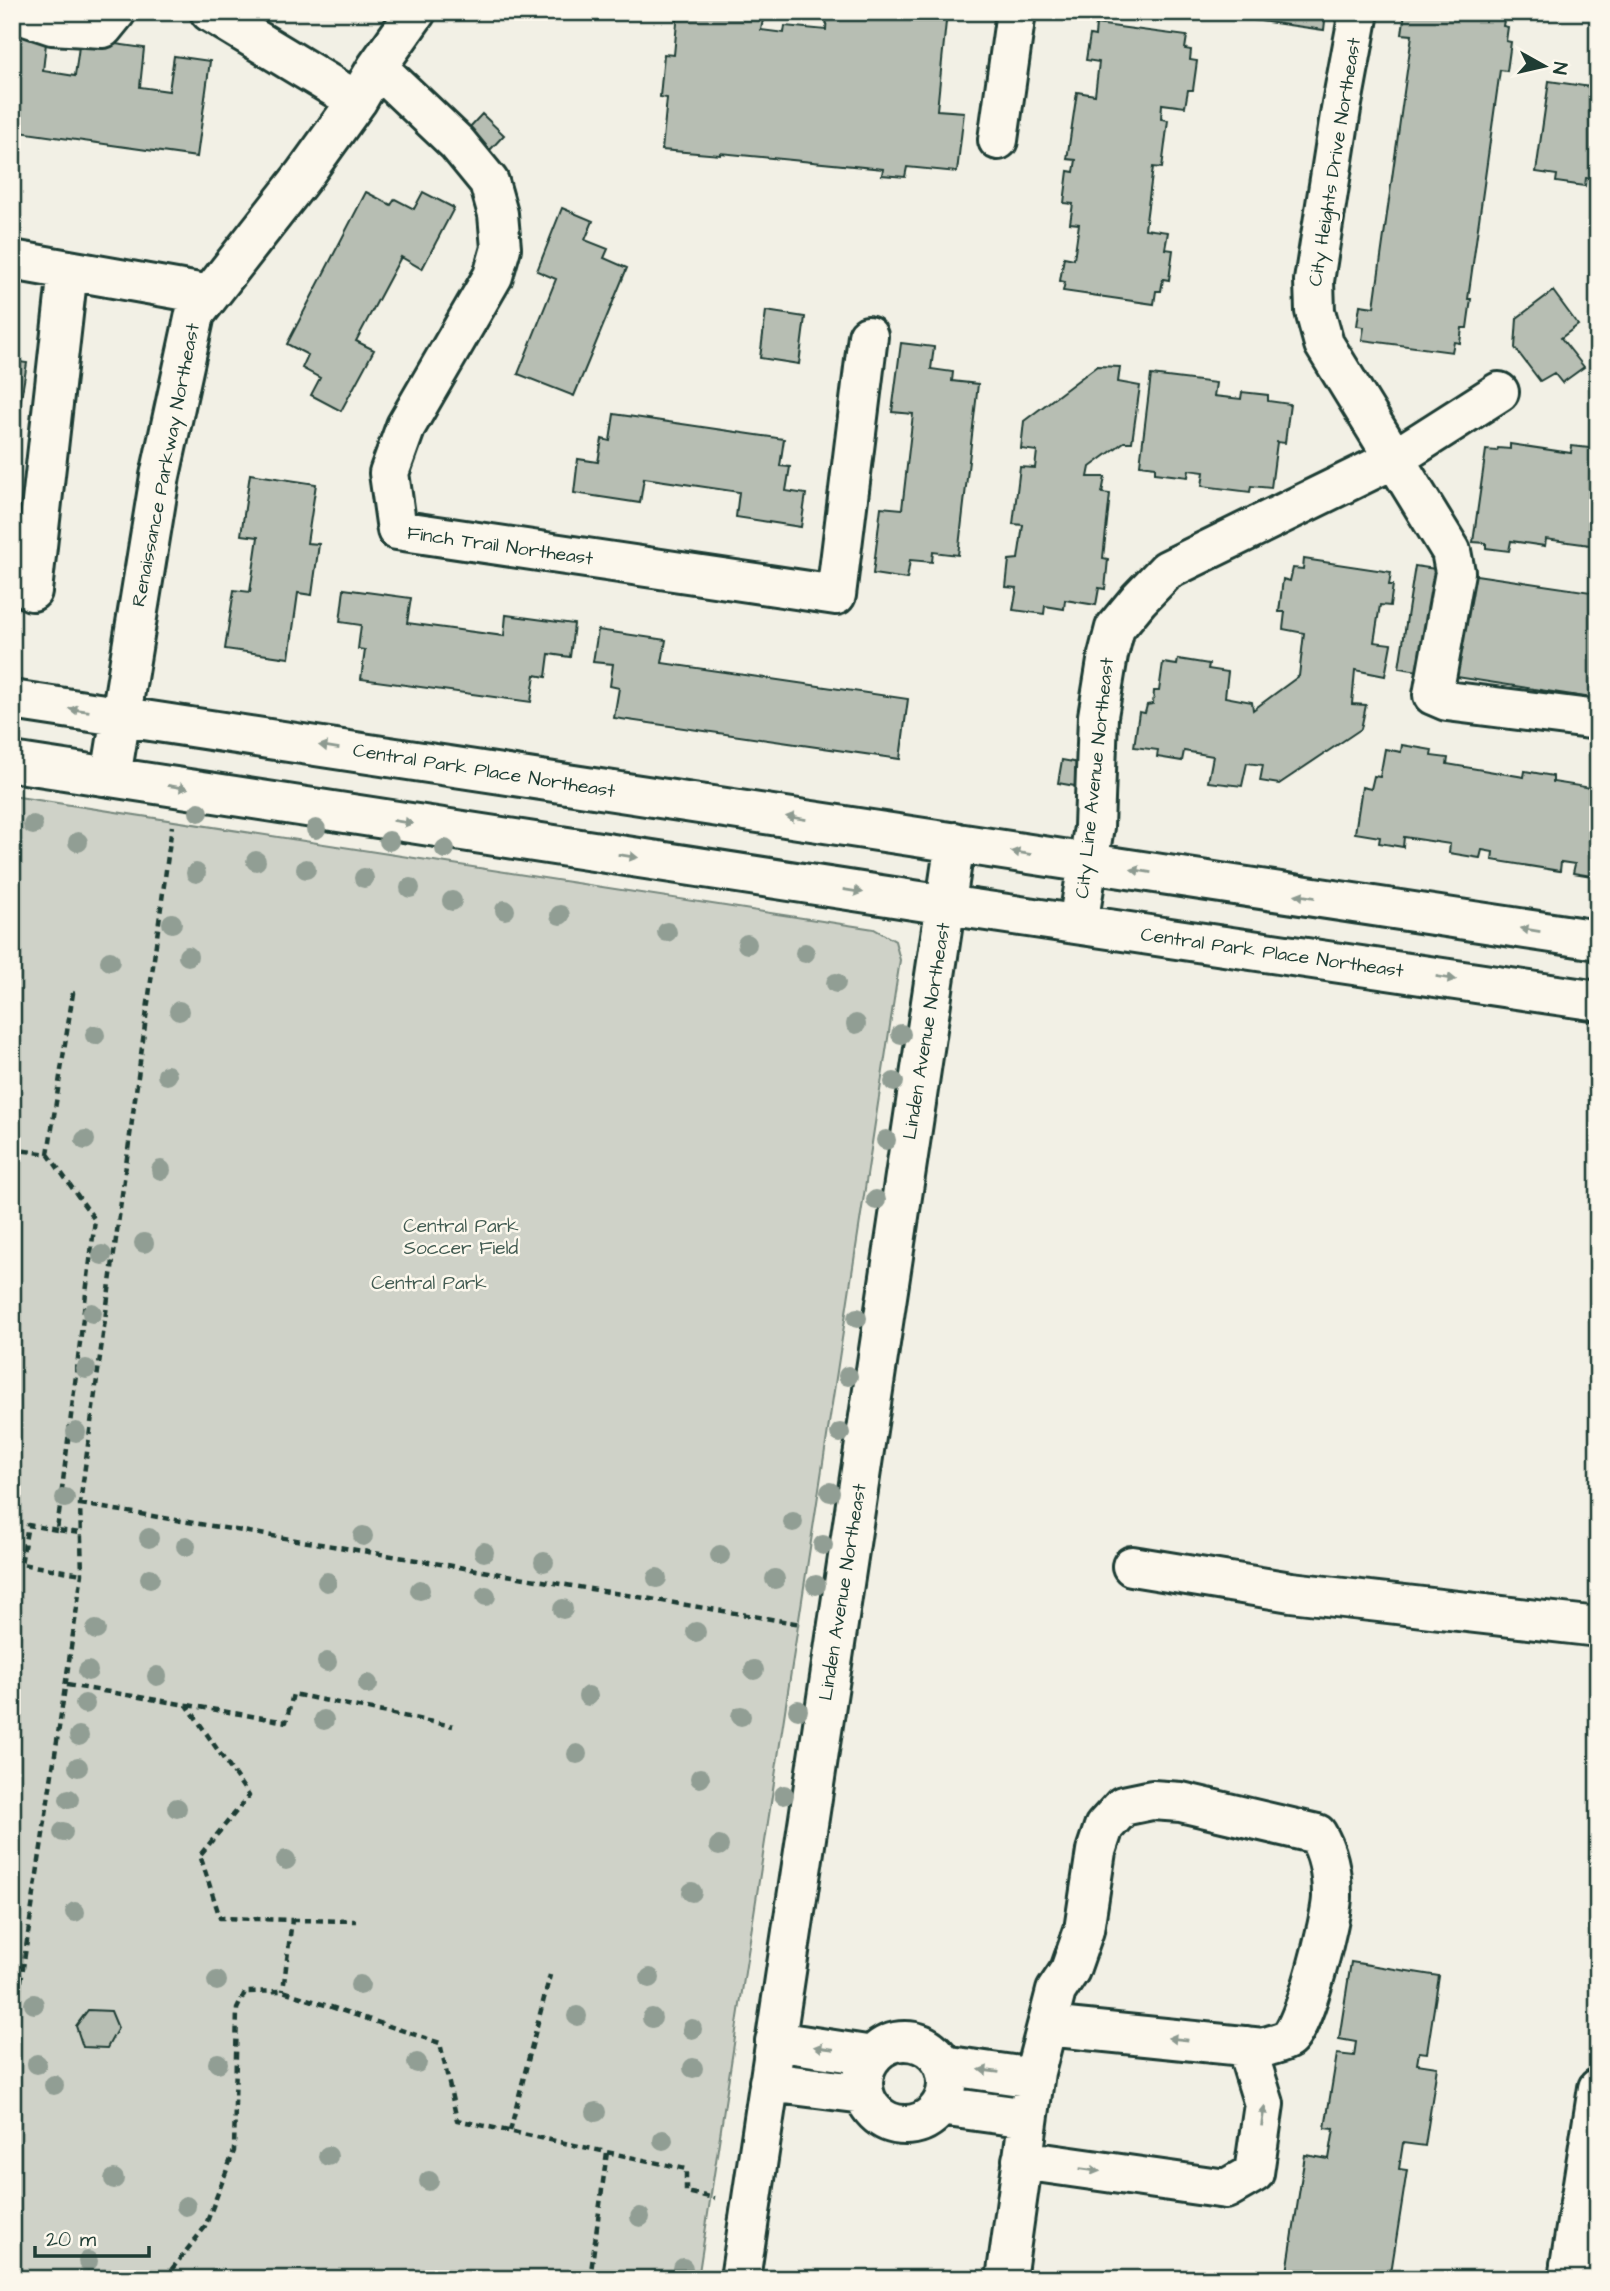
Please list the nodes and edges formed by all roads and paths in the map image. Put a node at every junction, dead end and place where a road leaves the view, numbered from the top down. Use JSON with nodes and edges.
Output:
{"nodes":[{"id":1,"x":13,"y":12,"type":"edge"},
{"id":2,"x":116,"y":12,"type":"edge"},
{"id":3,"x":210,"y":12,"type":"edge"},
{"id":4,"x":416,"y":12,"type":"edge"},
{"id":5,"x":1016,"y":12,"type":"edge"},
{"id":6,"x":1359,"y":12,"type":"edge"},
{"id":7,"x":377,"y":67,"type":"junction"},
{"id":8,"x":357,"y":101,"type":"junction"},
{"id":9,"x":998,"y":140,"type":"dead end"},
{"id":10,"x":12,"y":260,"type":"edge"},
{"id":11,"x":68,"y":270,"type":"junction"},
{"id":12,"x":210,"y":295,"type":"junction"},
{"id":13,"x":868,"y":336,"type":"dead end"},
{"id":14,"x":1499,"y":392,"type":"dead end"},
{"id":15,"x":1394,"y":459,"type":"junction"},
{"id":16,"x":32,"y":591,"type":"dead end"},
{"id":17,"x":12,"y":700,"type":"edge"},
{"id":18,"x":120,"y":716,"type":"junction"},
{"id":19,"x":1598,"y":720,"type":"edge"},
{"id":20,"x":12,"y":762,"type":"edge"},
{"id":21,"x":111,"y":777,"type":"junction"},
{"id":22,"x":173,"y":818,"type":"dead end"},
{"id":23,"x":955,"y":842,"type":"junction"},
{"id":24,"x":1088,"y":863,"type":"junction"},
{"id":25,"x":946,"y":905,"type":"junction"},
{"id":26,"x":1078,"y":924,"type":"junction"},
{"id":27,"x":1598,"y":940,"type":"edge"},
{"id":28,"x":69,"y":992,"type":"dead end"},
{"id":29,"x":1598,"y":1001,"type":"edge"},
{"id":30,"x":12,"y":1149,"type":"edge"},
{"id":31,"x":48,"y":1154,"type":"junction"},
{"id":32,"x":80,"y":1504,"type":"junction"},
{"id":33,"x":57,"y":1530,"type":"junction"},
{"id":34,"x":81,"y":1533,"type":"junction"},
{"id":35,"x":1132,"y":1566,"type":"dead end"},
{"id":36,"x":82,"y":1574,"type":"junction"},
{"id":37,"x":806,"y":1625,"type":"dead end"},
{"id":38,"x":1598,"y":1627,"type":"edge"},
{"id":39,"x":67,"y":1685,"type":"junction"},
{"id":40,"x":187,"y":1705,"type":"junction"},
{"id":41,"x":453,"y":1726,"type":"dead end"},
{"id":42,"x":292,"y":1920,"type":"junction"},
{"id":43,"x":356,"y":1921,"type":"dead end"},
{"id":44,"x":550,"y":1975,"type":"dead end"},
{"id":45,"x":283,"y":1991,"type":"junction"},
{"id":46,"x":1047,"y":2026,"type":"junction"},
{"id":47,"x":12,"y":2040,"type":"edge"},
{"id":48,"x":775,"y":2041,"type":"junction"},
{"id":49,"x":1246,"y":2046,"type":"junction"},
{"id":50,"x":873,"y":2056,"type":"junction"},
{"id":51,"x":943,"y":2065,"type":"junction"},
{"id":52,"x":1034,"y":2078,"type":"junction"},
{"id":53,"x":769,"y":2082,"type":"junction"},
{"id":54,"x":1598,"y":2088,"type":"edge"},
{"id":55,"x":864,"y":2094,"type":"junction"},
{"id":56,"x":940,"y":2106,"type":"junction"},
{"id":57,"x":1028,"y":2118,"type":"junction"},
{"id":58,"x":510,"y":2131,"type":"junction"},
{"id":59,"x":607,"y":2152,"type":"junction"},
{"id":60,"x":1022,"y":2160,"type":"junction"},
{"id":61,"x":719,"y":2199,"type":"dead end"},
{"id":62,"x":1579,"y":2271,"type":"edge"},
{"id":63,"x":164,"y":2279,"type":"edge"},
{"id":64,"x":590,"y":2279,"type":"edge"},
{"id":65,"x":740,"y":2279,"type":"edge"},
{"id":66,"x":1006,"y":2279,"type":"edge"}],
"edges":[{"from":1,"to":2,"type":"street"},
{"from":3,"to":8,"type":"street"},
{"from":4,"to":7,"type":"street","name":"Renaissance Parkway Northeast"},
{"from":5,"to":9,"type":"street"},
{"from":6,"to":15,"type":"street","name":"City Heights Drive Northeast"},
{"from":7,"to":8,"type":"street","name":"Renaissance Parkway Northeast"},
{"from":7,"to":13,"type":"street","name":"Finch Trail Northeast"},
{"from":8,"to":12,"type":"street","name":"Renaissance Parkway Northeast"},
{"from":10,"to":11,"type":"street"},
{"from":11,"to":12,"type":"street"},
{"from":11,"to":16,"type":"street"},
{"from":12,"to":18,"type":"street","name":"Renaissance Parkway Northeast"},
{"from":14,"to":15,"type":"street","name":"City Line Avenue Northeast"},
{"from":15,"to":19,"type":"street","name":"City Heights Drive Northeast"},
{"from":15,"to":24,"type":"street","name":"City Line Avenue Northeast"},
{"from":18,"to":17,"type":"street","name":"Central Park Place Northeast","one_way":true},
{"from":18,"to":21,"type":"street","name":"Renaissance Parkway Northeast"},
{"from":23,"to":18,"type":"street","name":"Central Park Place Northeast","one_way":true},
{"from":20,"to":21,"type":"street","name":"Central Park Place Northeast"},
{"from":21,"to":25,"type":"street","name":"Central Park Place Northeast","one_way":true},
{"from":22,"to":32,"type":"path"},
{"from":24,"to":23,"type":"street","name":"Central Park Place Northeast","one_way":true},
{"from":23,"to":25,"type":"street"},
{"from":24,"to":26,"type":"street","name":"City Line Avenue Northeast"},
{"from":27,"to":24,"type":"street","name":"Central Park Place Northeast","one_way":true},
{"from":25,"to":26,"type":"street","name":"Central Park Place Northeast"},
{"from":25,"to":48,"type":"street","name":"Linden Avenue Northeast"},
{"from":26,"to":29,"type":"street","name":"Central Park Place Northeast","one_way":true},
{"from":28,"to":31,"type":"path"},
{"from":30,"to":31,"type":"path"},
{"from":31,"to":33,"type":"path"},
{"from":32,"to":34,"type":"path"},
{"from":32,"to":37,"type":"path"},
{"from":33,"to":34,"type":"path"},
{"from":33,"to":36,"type":"path"},
{"from":34,"to":36,"type":"path"},
{"from":35,"to":38,"type":"street"},
{"from":36,"to":39,"type":"path"},
{"from":39,"to":40,"type":"path"},
{"from":39,"to":47,"type":"path"},
{"from":40,"to":41,"type":"path"},
{"from":40,"to":42,"type":"path"},
{"from":42,"to":43,"type":"path"},
{"from":42,"to":45,"type":"path"},
{"from":44,"to":58,"type":"path"},
{"from":45,"to":58,"type":"path"},
{"from":45,"to":63,"type":"path"},
{"from":49,"to":46,"type":"street","one_way":true},
{"from":46,"to":49,"type":"street"},
{"from":46,"to":52,"type":"street"},
{"from":50,"to":48,"type":"street","one_way":true},
{"from":48,"to":53,"type":"street","name":"Linden Avenue Northeast"},
{"from":60,"to":49,"type":"street","one_way":true},
{"from":50,"to":51,"type":"street"},
{"from":50,"to":55,"type":"street"},
{"from":52,"to":51,"type":"street","one_way":true},
{"from":51,"to":56,"type":"street"},
{"from":52,"to":57,"type":"street"},
{"from":53,"to":55,"type":"street"},
{"from":53,"to":65,"type":"street","name":"Linden Avenue Northeast"},
{"from":54,"to":62,"type":"street"},
{"from":55,"to":56,"type":"street"},
{"from":56,"to":57,"type":"street"},
{"from":57,"to":60,"type":"street"},
{"from":58,"to":59,"type":"path"},
{"from":59,"to":61,"type":"path"},
{"from":59,"to":64,"type":"path"},
{"from":60,"to":66,"type":"street"}]}
